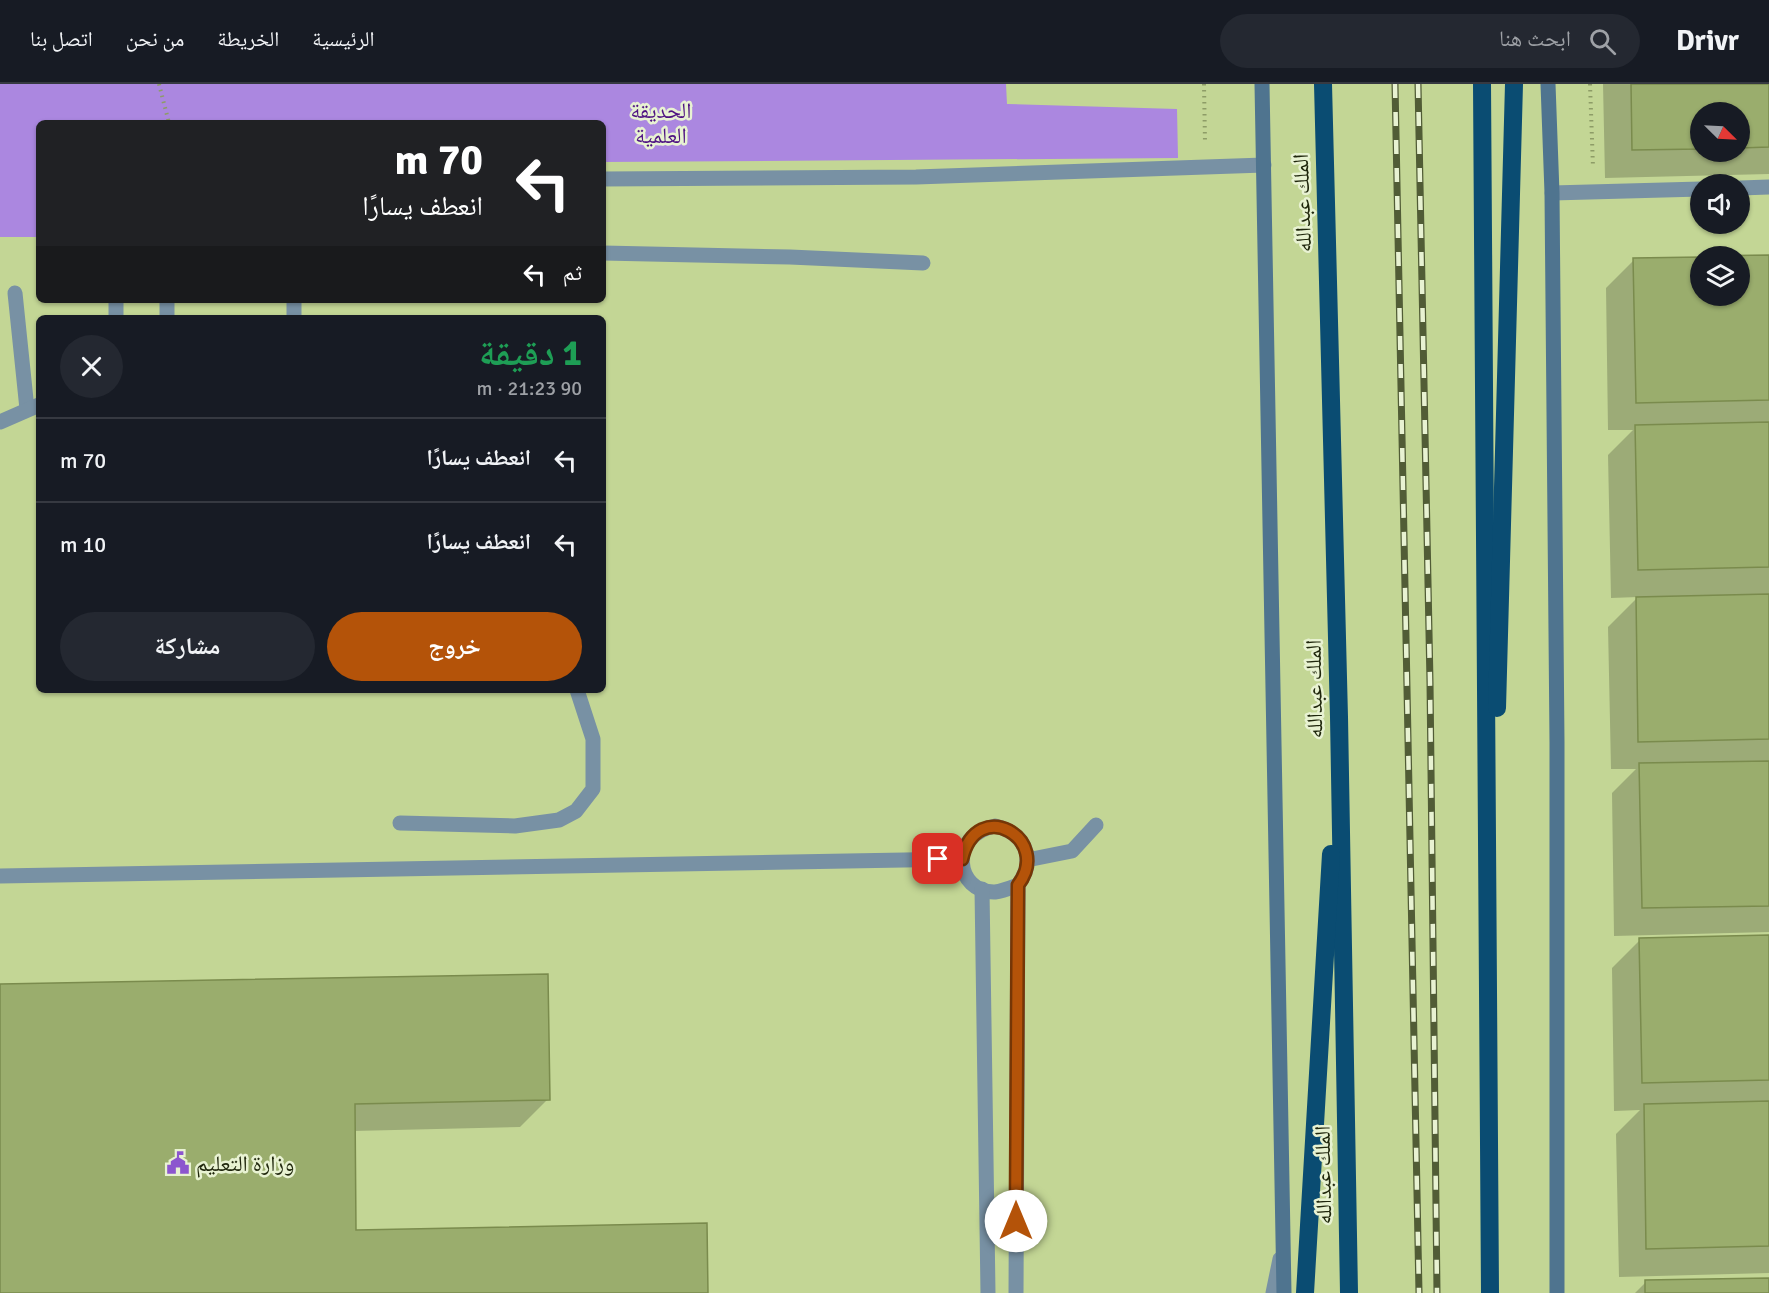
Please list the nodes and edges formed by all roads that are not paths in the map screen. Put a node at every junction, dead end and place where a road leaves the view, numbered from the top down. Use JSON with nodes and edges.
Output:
{"nodes":[{"id":1,"x":1262,"y":84,"type":"edge"},
{"id":2,"x":1323,"y":84,"type":"edge"},
{"id":3,"x":1482,"y":84,"type":"edge"},
{"id":4,"x":1514,"y":84,"type":"edge"},
{"id":5,"x":1548,"y":84,"type":"edge"},
{"id":6,"x":1264,"y":165,"type":"junction"},
{"id":7,"x":606,"y":179,"type":"edge"},
{"id":8,"x":1769,"y":187,"type":"edge"},
{"id":9,"x":1750,"y":188,"type":"edge"},
{"id":10,"x":1690,"y":189,"type":"edge"},
{"id":11,"x":1552,"y":193,"type":"junction"},
{"id":12,"x":606,"y":253,"type":"edge"},
{"id":13,"x":923,"y":263,"type":"dead end"},
{"id":14,"x":15,"y":293,"type":"dead end"},
{"id":15,"x":33,"y":407,"type":"edge"},
{"id":16,"x":0,"y":422,"type":"edge"},
{"id":17,"x":578,"y":693,"type":"edge"},
{"id":18,"x":1339,"y":717,"type":"junction"},
{"id":19,"x":400,"y":823,"type":"dead end"},
{"id":20,"x":1096,"y":825,"type":"dead end"},
{"id":21,"x":962,"y":859,"type":"junction"},
{"id":22,"x":1027,"y":860,"type":"junction"},
{"id":23,"x":0,"y":876,"type":"edge"},
{"id":24,"x":1018,"y":885,"type":"junction"},
{"id":25,"x":982,"y":889,"type":"junction"},
{"id":26,"x":1487,"y":1064,"type":"junction"},
{"id":27,"x":1282,"y":1250,"type":"junction"},
{"id":28,"x":988,"y":1293,"type":"edge"},
{"id":29,"x":1016,"y":1293,"type":"edge"},
{"id":30,"x":1273,"y":1293,"type":"edge"},
{"id":31,"x":1284,"y":1293,"type":"edge"},
{"id":32,"x":1305,"y":1293,"type":"edge"},
{"id":33,"x":1349,"y":1293,"type":"edge"},
{"id":34,"x":1490,"y":1293,"type":"edge"},
{"id":35,"x":1557,"y":1293,"type":"edge"}],
"edges":[{"from":1,"to":6,"type":"street"},
{"from":2,"to":18,"type":"highway","name":"الملك عبدالله"},
{"from":3,"to":26,"type":"highway"},
{"from":4,"to":26,"type":"highway"},
{"from":5,"to":11,"type":"street"},
{"from":6,"to":7,"type":"street"},
{"from":6,"to":27,"type":"street"},
{"from":8,"to":9,"type":"street"},
{"from":10,"to":11,"type":"street"},
{"from":11,"to":35,"type":"street"},
{"from":12,"to":13,"type":"street"},
{"from":14,"to":15,"type":"street"},
{"from":15,"to":16,"type":"street"},
{"from":17,"to":19,"type":"street"},
{"from":18,"to":32,"type":"highway"},
{"from":18,"to":33,"type":"highway","name":"الملك عبدالله"},
{"from":20,"to":22,"type":"street"},
{"from":21,"to":22,"type":"street"},
{"from":21,"to":23,"type":"street"},
{"from":21,"to":25,"type":"street"},
{"from":22,"to":24,"type":"street"},
{"from":24,"to":25,"type":"street"},
{"from":24,"to":29,"type":"street"},
{"from":25,"to":28,"type":"street"},
{"from":26,"to":34,"type":"highway"},
{"from":27,"to":30,"type":"street"},
{"from":27,"to":31,"type":"street"}]}
